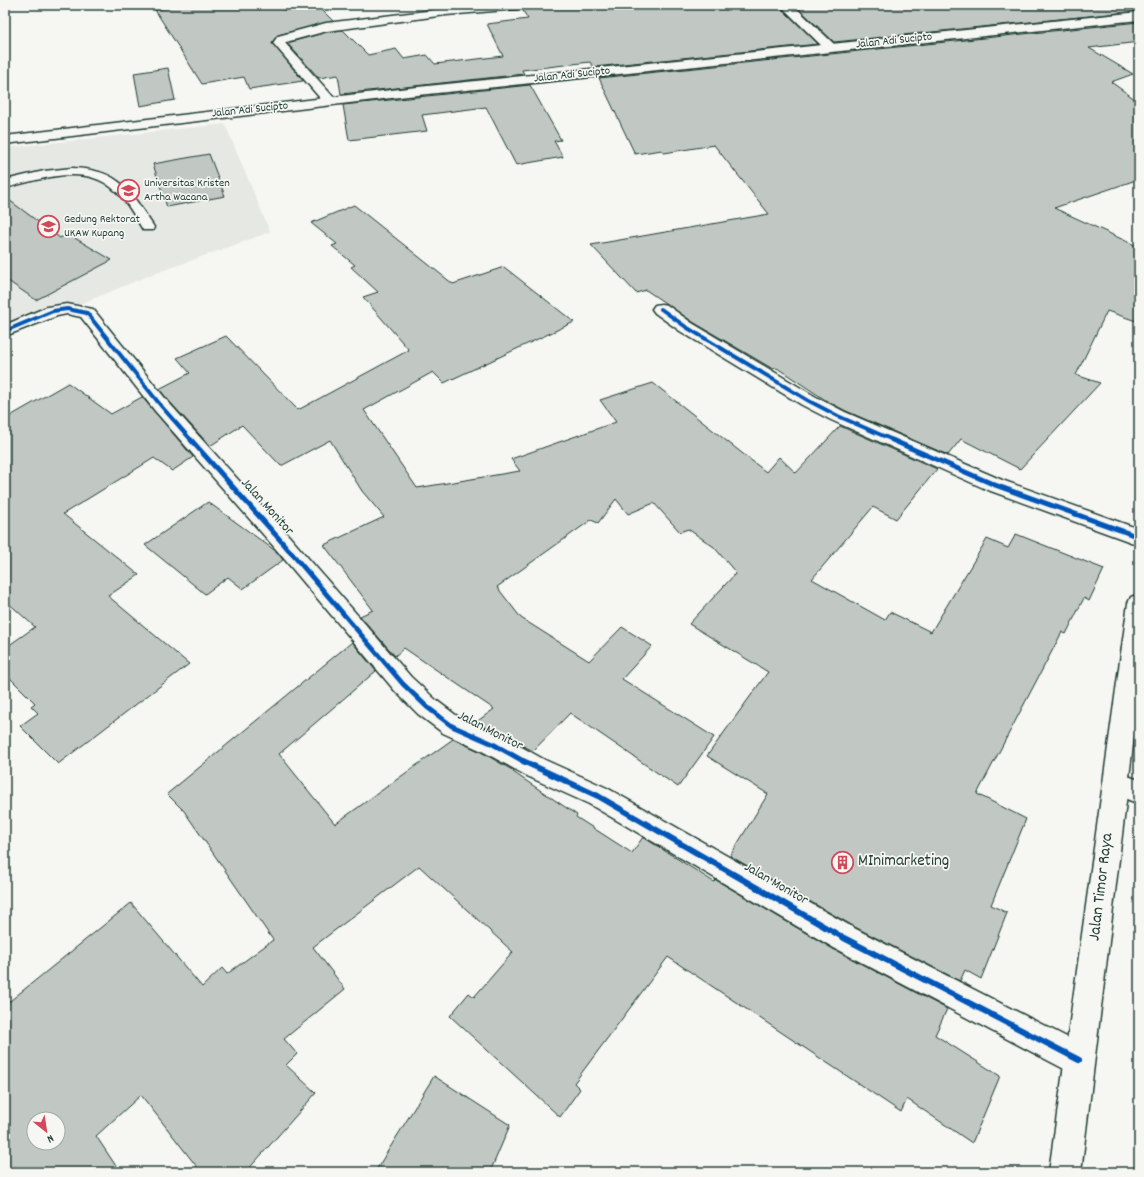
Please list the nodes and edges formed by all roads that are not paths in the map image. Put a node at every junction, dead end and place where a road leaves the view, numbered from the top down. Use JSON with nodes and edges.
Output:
{"nodes":[{"id":1,"x":518,"y":5,"type":"edge"},
{"id":2,"x":786,"y":5,"type":"edge"},
{"id":3,"x":445,"y":8,"type":"edge"},
{"id":4,"x":1139,"y":16,"type":"edge"},
{"id":5,"x":830,"y":47,"type":"junction"},
{"id":6,"x":330,"y":101,"type":"junction"},
{"id":7,"x":5,"y":140,"type":"edge"},
{"id":8,"x":5,"y":184,"type":"edge"},
{"id":9,"x":148,"y":227,"type":"dead end"},
{"id":10,"x":661,"y":309,"type":"dead end"},
{"id":11,"x":5,"y":331,"type":"edge"},
{"id":12,"x":1139,"y":537,"type":"edge"},
{"id":13,"x":1139,"y":603,"type":"edge"},
{"id":14,"x":1127,"y":787,"type":"edge"},
{"id":15,"x":1079,"y":1060,"type":"junction"},
{"id":16,"x":1065,"y":1172,"type":"edge"}],
"edges":[{"from":1,"to":3,"type":"main road"},
{"from":2,"to":5,"type":"main road"},
{"from":3,"to":6,"type":"main road"},
{"from":4,"to":5,"type":"main road","name":"Jalan Adi Sucipto"},
{"from":5,"to":6,"type":"main road","name":"Jalan Adi Sucipto"},
{"from":6,"to":7,"type":"main road","name":"Jalan Adi Sucipto"},
{"from":8,"to":9,"type":"lane"},
{"from":10,"to":12,"type":"main road"},
{"from":11,"to":15,"type":"main road","name":"Jalan Monitor"},
{"from":13,"to":14,"type":"main road","name":"Jalan Timor Raya"},
{"from":14,"to":15,"type":"main road","name":"Jalan Timor Raya"},
{"from":15,"to":16,"type":"main road","name":"Jalan Timor Raya"}]}
